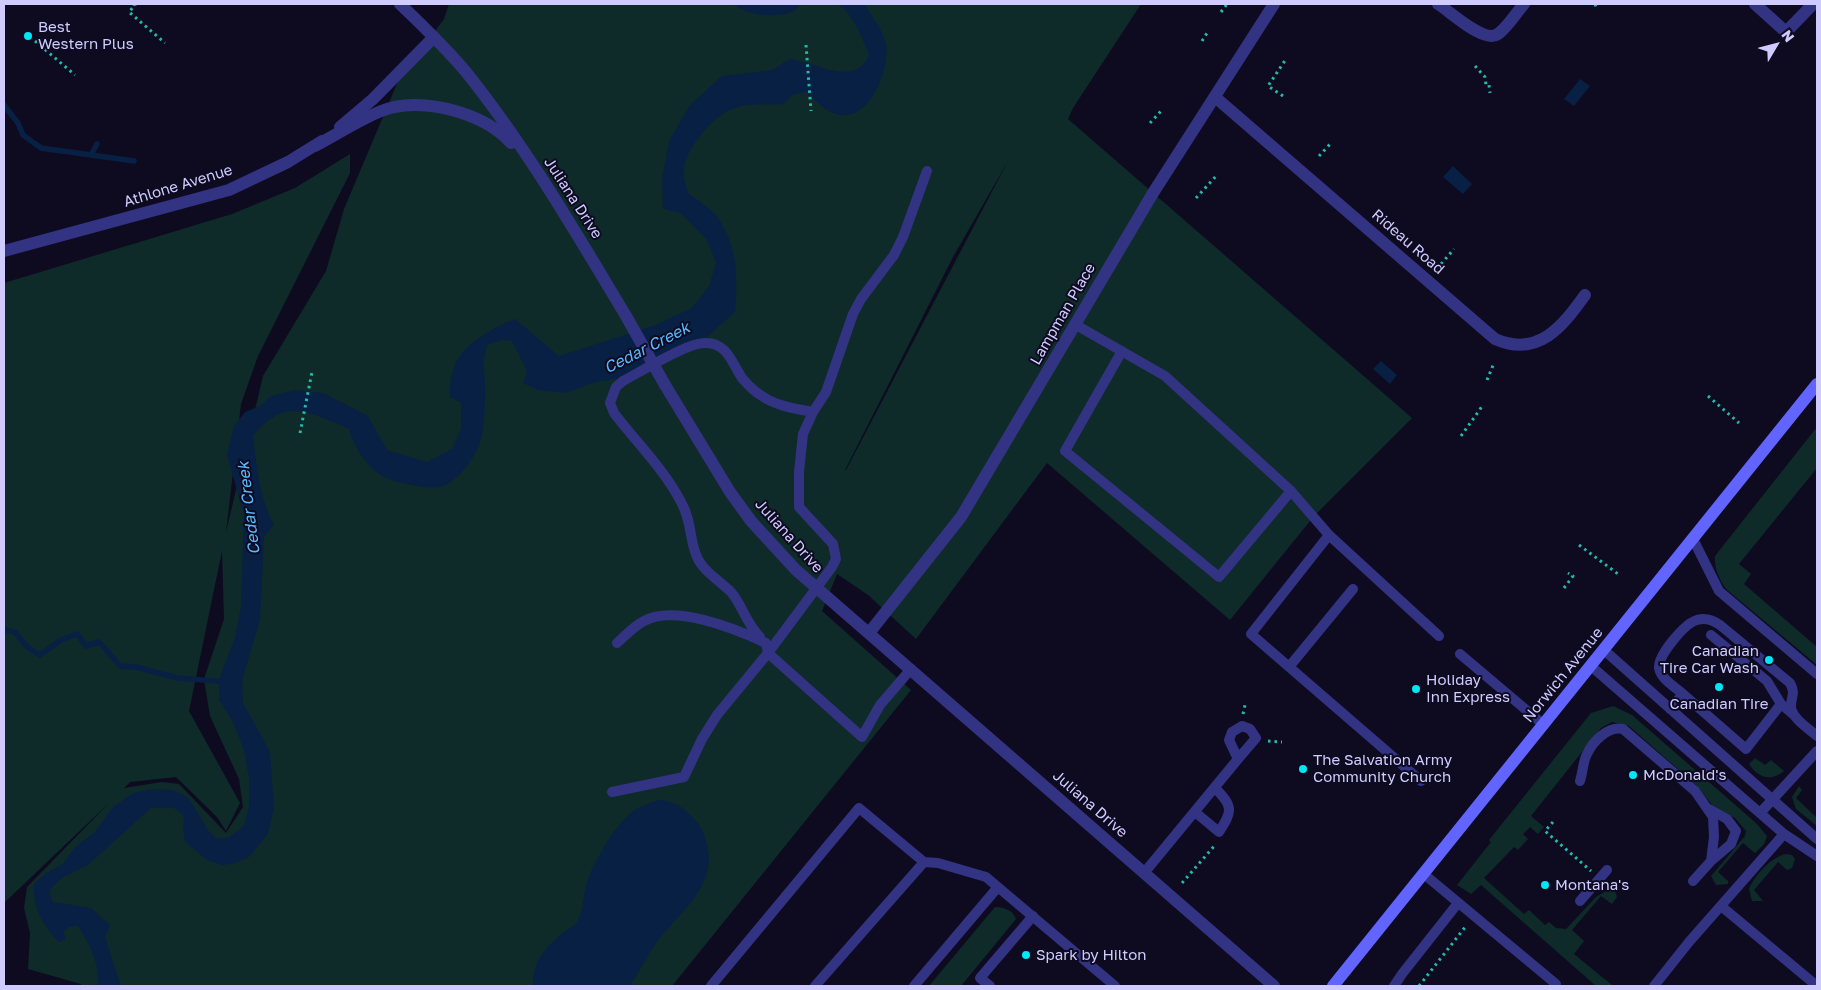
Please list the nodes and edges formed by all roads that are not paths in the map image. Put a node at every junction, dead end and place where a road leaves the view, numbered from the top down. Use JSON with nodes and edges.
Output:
{"nodes":[{"id":1,"x":400,"y":4,"type":"edge"},
{"id":2,"x":1274,"y":4,"type":"edge"},
{"id":3,"x":1438,"y":4,"type":"edge"},
{"id":4,"x":1524,"y":4,"type":"edge"},
{"id":5,"x":1755,"y":4,"type":"edge"},
{"id":6,"x":1813,"y":4,"type":"edge"},
{"id":7,"x":434,"y":37,"type":"junction"},
{"id":8,"x":1215,"y":97,"type":"junction"},
{"id":9,"x":315,"y":146,"type":"junction"},
{"id":10,"x":536,"y":170,"type":"junction"},
{"id":11,"x":927,"y":170,"type":"dead end"},
{"id":12,"x":4,"y":251,"type":"edge"},
{"id":13,"x":1585,"y":295,"type":"dead end"},
{"id":14,"x":1076,"y":325,"type":"junction"},
{"id":15,"x":1122,"y":351,"type":"junction"},
{"id":16,"x":1817,"y":384,"type":"edge"},
{"id":17,"x":813,"y":412,"type":"junction"},
{"id":18,"x":1291,"y":491,"type":"junction"},
{"id":19,"x":1329,"y":535,"type":"junction"},
{"id":20,"x":1693,"y":539,"type":"junction"},
{"id":21,"x":816,"y":588,"type":"junction"},
{"id":22,"x":1353,"y":589,"type":"dead end"},
{"id":23,"x":869,"y":633,"type":"junction"},
{"id":24,"x":1711,"y":635,"type":"dead end"},
{"id":25,"x":1439,"y":636,"type":"dead end"},
{"id":26,"x":617,"y":643,"type":"dead end"},
{"id":27,"x":767,"y":648,"type":"junction"},
{"id":28,"x":1604,"y":650,"type":"junction"},
{"id":29,"x":1460,"y":654,"type":"dead end"},
{"id":30,"x":1591,"y":666,"type":"junction"},
{"id":31,"x":1289,"y":667,"type":"junction"},
{"id":32,"x":911,"y":669,"type":"junction"},
{"id":33,"x":1817,"y":674,"type":"edge"},
{"id":34,"x":1683,"y":694,"type":"junction"},
{"id":35,"x":1781,"y":704,"type":"junction"},
{"id":36,"x":1670,"y":709,"type":"junction"},
{"id":37,"x":1794,"y":716,"type":"junction"},
{"id":38,"x":1544,"y":725,"type":"junction"},
{"id":39,"x":1817,"y":736,"type":"edge"},
{"id":40,"x":1817,"y":751,"type":"edge"},
{"id":41,"x":1238,"y":759,"type":"dead end"},
{"id":42,"x":1421,"y":781,"type":"dead end"},
{"id":43,"x":1580,"y":781,"type":"dead end"},
{"id":44,"x":1215,"y":788,"type":"junction"},
{"id":45,"x":612,"y":792,"type":"dead end"},
{"id":46,"x":1772,"y":800,"type":"junction"},
{"id":47,"x":1708,"y":808,"type":"junction"},
{"id":48,"x":1195,"y":812,"type":"junction"},
{"id":49,"x":1761,"y":812,"type":"junction"},
{"id":50,"x":1784,"y":834,"type":"junction"},
{"id":51,"x":1817,"y":839,"type":"edge"},
{"id":52,"x":1817,"y":856,"type":"edge"},
{"id":53,"x":1711,"y":861,"type":"junction"},
{"id":54,"x":924,"y":862,"type":"junction"},
{"id":55,"x":1607,"y":870,"type":"dead end"},
{"id":56,"x":1144,"y":873,"type":"junction"},
{"id":57,"x":1425,"y":875,"type":"junction"},
{"id":58,"x":1693,"y":882,"type":"dead end"},
{"id":59,"x":998,"y":887,"type":"junction"},
{"id":60,"x":1580,"y":901,"type":"dead end"},
{"id":61,"x":1458,"y":903,"type":"junction"},
{"id":62,"x":1721,"y":906,"type":"junction"},
{"id":63,"x":1033,"y":916,"type":"junction"},
{"id":64,"x":1556,"y":984,"type":"dead end"},
{"id":65,"x":711,"y":986,"type":"edge"},
{"id":66,"x":815,"y":986,"type":"edge"},
{"id":67,"x":914,"y":986,"type":"edge"},
{"id":68,"x":990,"y":986,"type":"edge"},
{"id":69,"x":1115,"y":986,"type":"edge"},
{"id":70,"x":1274,"y":986,"type":"edge"},
{"id":71,"x":1333,"y":986,"type":"edge"},
{"id":72,"x":1394,"y":986,"type":"edge"},
{"id":73,"x":1654,"y":986,"type":"edge"},
{"id":74,"x":1817,"y":986,"type":"edge"}],
"edges":[{"from":1,"to":7,"type":"street","name":"Juliana Drive"},
{"from":2,"to":8,"type":"street","name":"Lampman Place"},
{"from":3,"to":4,"type":"street"},
{"from":5,"to":6,"type":"street"},
{"from":7,"to":9,"type":"street","name":"Athlone Avenue"},
{"from":7,"to":10,"type":"street","name":"Juliana Drive"},
{"from":8,"to":13,"type":"street","name":"Rideau Road"},
{"from":8,"to":14,"type":"street","name":"Lampman Place"},
{"from":9,"to":10,"type":"street"},
{"from":9,"to":12,"type":"street","name":"Athlone Avenue"},
{"from":10,"to":21,"type":"street","name":"Juliana Drive","bridge":true},
{"from":11,"to":17,"type":"lane"},
{"from":14,"to":15,"type":"lane"},
{"from":14,"to":23,"type":"street","name":"Lampman Place"},
{"from":15,"to":18,"type":"lane"},
{"from":15,"to":18,"type":"lane"},
{"from":16,"to":20,"type":"main road","name":"Norwich Avenue"},
{"from":17,"to":21,"type":"lane"},
{"from":17,"to":27,"type":"lane"},
{"from":18,"to":19,"type":"lane"},
{"from":19,"to":25,"type":"lane"},
{"from":19,"to":31,"type":"lane"},
{"from":20,"to":28,"type":"main road","name":"Norwich Avenue"},
{"from":20,"to":33,"type":"lane"},
{"from":21,"to":23,"type":"street","name":"Juliana Drive"},
{"from":21,"to":27,"type":"lane"},
{"from":22,"to":31,"type":"lane"},
{"from":23,"to":32,"type":"street","name":"Juliana Drive"},
{"from":24,"to":35,"type":"lane"},
{"from":26,"to":27,"type":"lane"},
{"from":27,"to":32,"type":"lane"},
{"from":27,"to":45,"type":"lane"},
{"from":28,"to":30,"type":"main road","name":"Norwich Avenue"},
{"from":28,"to":36,"type":"lane"},
{"from":29,"to":38,"type":"lane"},
{"from":30,"to":38,"type":"main road","name":"Norwich Avenue"},
{"from":30,"to":49,"type":"lane"},
{"from":31,"to":42,"type":"lane"},
{"from":32,"to":56,"type":"street","name":"Juliana Drive"},
{"from":34,"to":35,"type":"lane"},
{"from":34,"to":36,"type":"lane"},
{"from":34,"to":37,"type":"lane"},
{"from":35,"to":37,"type":"lane"},
{"from":36,"to":46,"type":"lane"},
{"from":37,"to":39,"type":"lane"},
{"from":38,"to":57,"type":"main road","name":"Norwich Avenue"},
{"from":40,"to":46,"type":"lane"},
{"from":41,"to":44,"type":"lane"},
{"from":43,"to":47,"type":"lane"},
{"from":44,"to":48,"type":"lane"},
{"from":44,"to":48,"type":"lane"},
{"from":46,"to":49,"type":"lane"},
{"from":46,"to":51,"type":"lane"},
{"from":47,"to":53,"type":"lane"},
{"from":47,"to":53,"type":"lane"},
{"from":48,"to":56,"type":"lane"},
{"from":49,"to":50,"type":"lane"},
{"from":50,"to":52,"type":"lane"},
{"from":50,"to":62,"type":"lane"},
{"from":53,"to":58,"type":"lane"},
{"from":54,"to":59,"type":"lane"},
{"from":54,"to":65,"type":"lane"},
{"from":54,"to":66,"type":"lane"},
{"from":55,"to":60,"type":"lane"},
{"from":56,"to":70,"type":"street","name":"Juliana Drive"},
{"from":57,"to":61,"type":"lane"},
{"from":57,"to":71,"type":"main road","name":"Norwich Avenue"},
{"from":59,"to":63,"type":"lane"},
{"from":59,"to":67,"type":"lane"},
{"from":61,"to":64,"type":"lane"},
{"from":61,"to":72,"type":"lane"},
{"from":62,"to":73,"type":"lane"},
{"from":62,"to":74,"type":"lane"},
{"from":63,"to":68,"type":"lane"},
{"from":63,"to":69,"type":"lane"}]}
